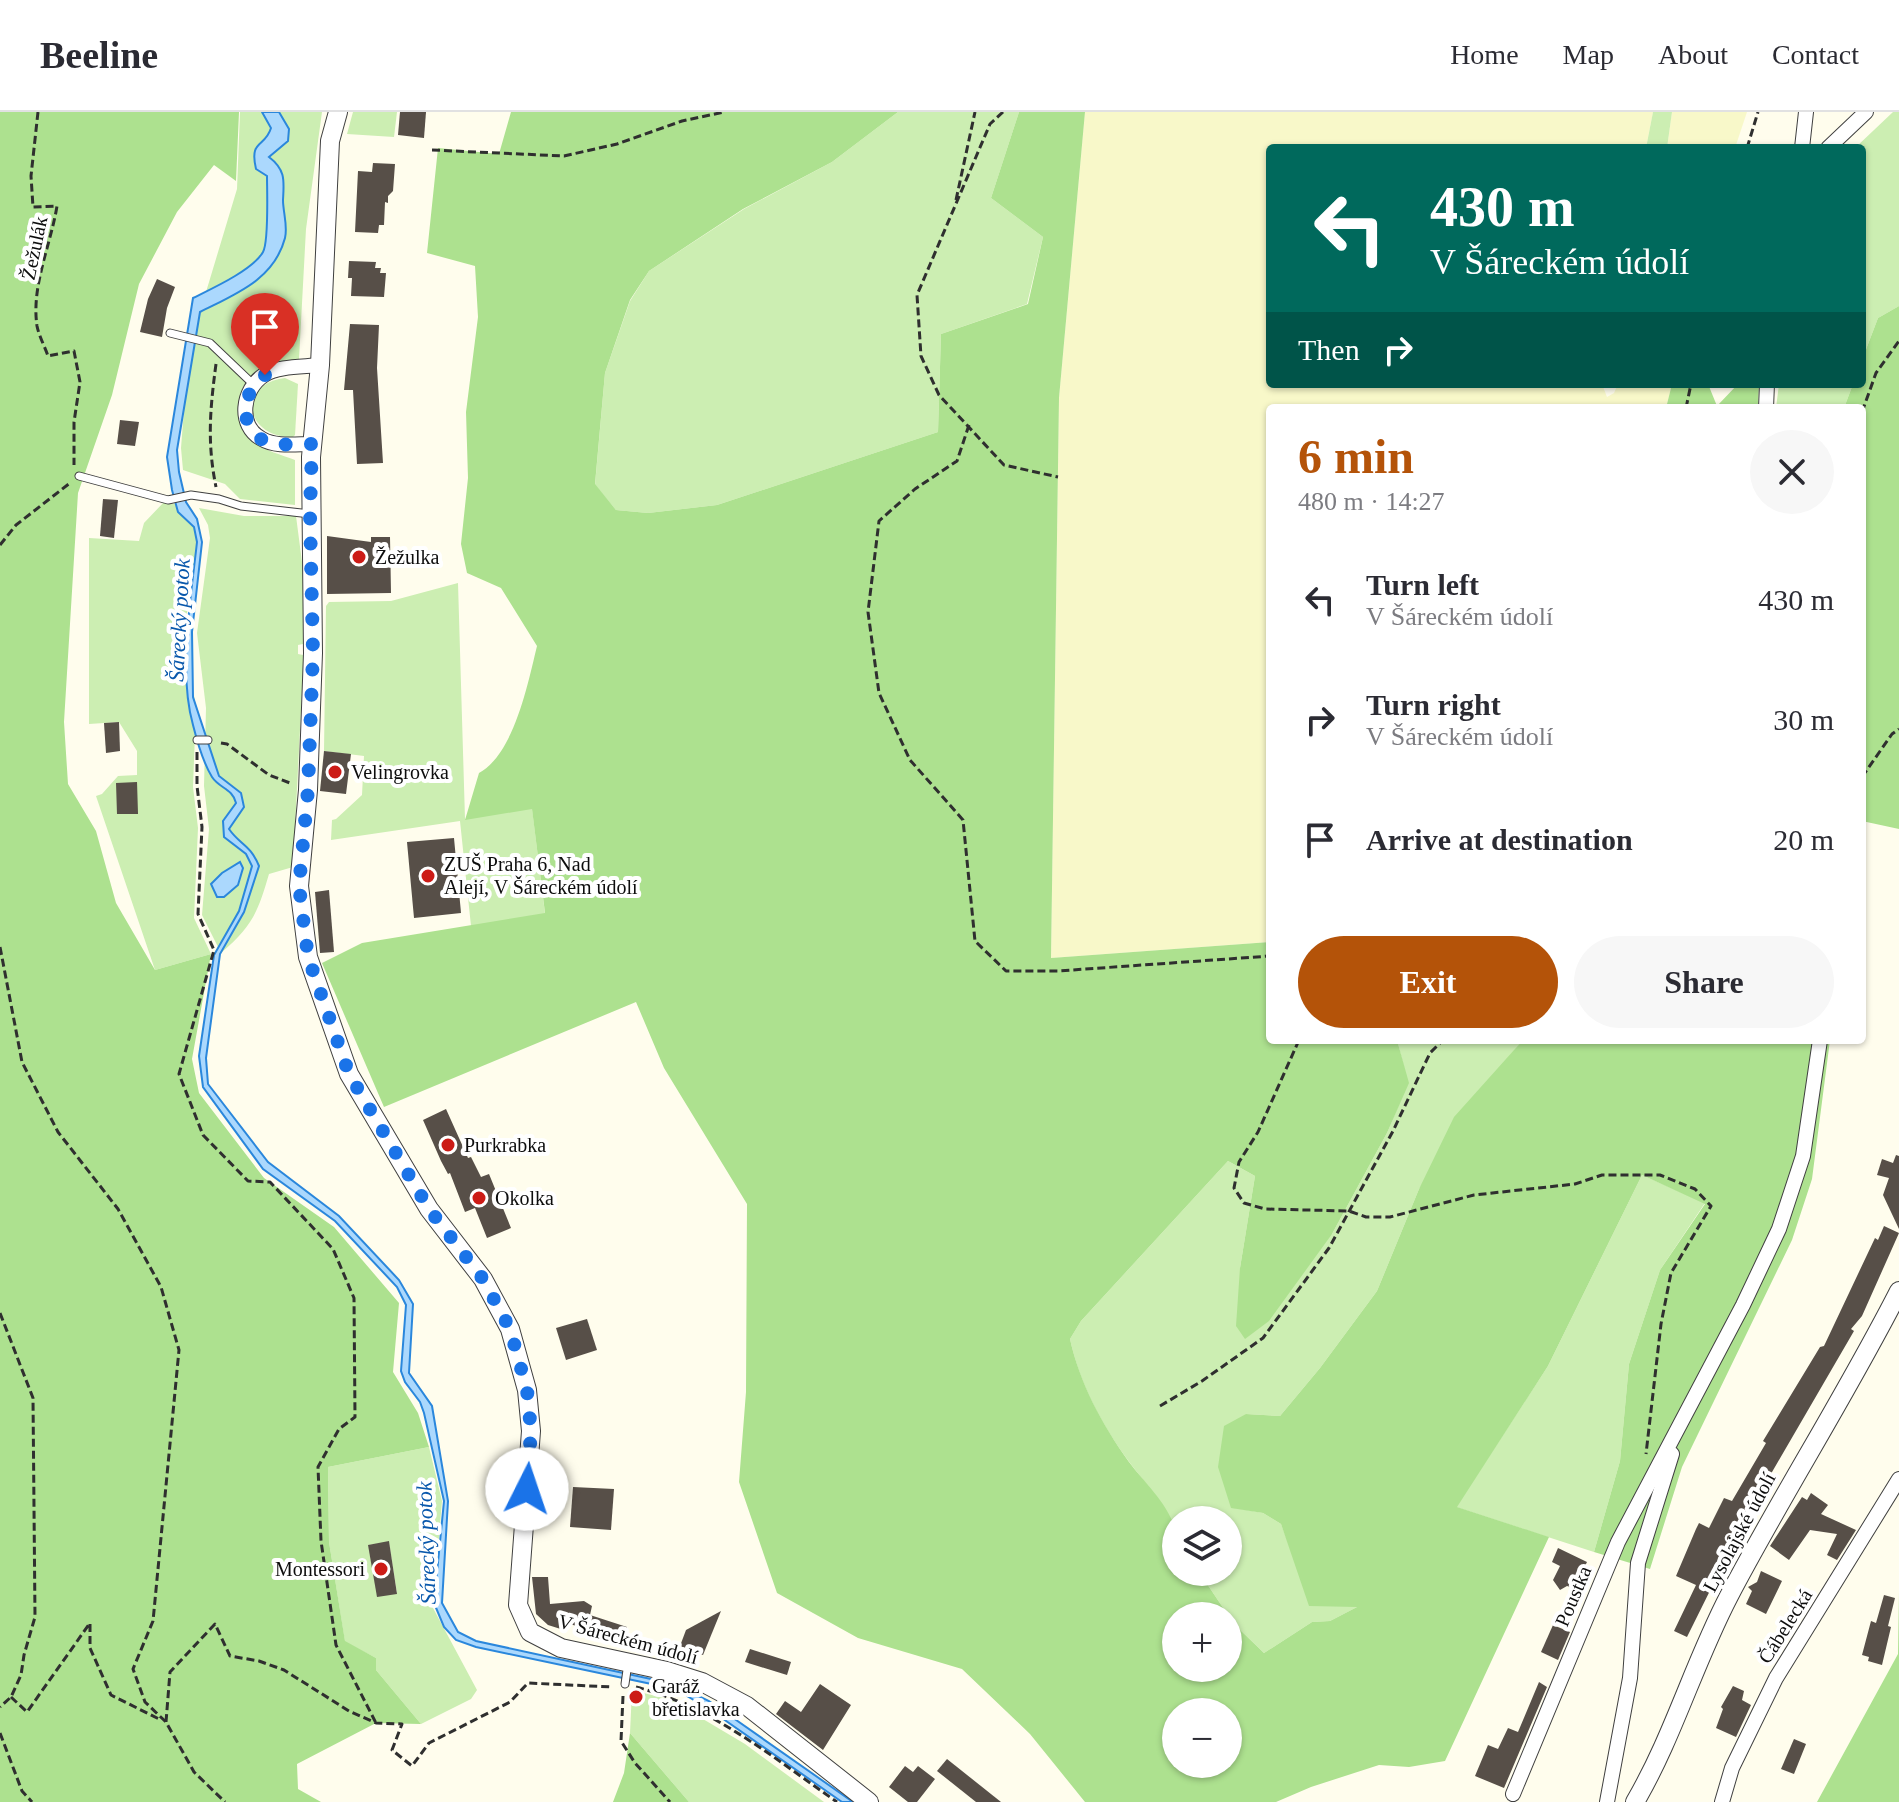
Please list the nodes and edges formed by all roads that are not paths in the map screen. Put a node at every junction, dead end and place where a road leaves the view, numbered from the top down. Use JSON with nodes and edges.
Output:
{"nodes":[{"id":1,"x":338,"y":112,"type":"edge"},
{"id":2,"x":1806,"y":112,"type":"edge"},
{"id":3,"x":1866,"y":112,"type":"edge"},
{"id":4,"x":1802,"y":144,"type":"edge"},
{"id":5,"x":1833,"y":144,"type":"edge"},
{"id":6,"x":170,"y":333,"type":"dead end"},
{"id":7,"x":320,"y":365,"type":"junction"},
{"id":8,"x":254,"y":385,"type":"junction"},
{"id":9,"x":312,"y":444,"type":"junction"},
{"id":10,"x":79,"y":476,"type":"road end"},
{"id":11,"x":310,"y":514,"type":"junction"},
{"id":12,"x":197,"y":740,"type":"road end"},
{"id":13,"x":208,"y":740,"type":"road end"},
{"id":14,"x":1819,"y":1044,"type":"edge"},
{"id":15,"x":1899,"y":1291,"type":"edge"},
{"id":16,"x":1682,"y":1420,"type":"junction"},
{"id":17,"x":1899,"y":1479,"type":"edge"},
{"id":18,"x":627,"y":1665,"type":"junction"},
{"id":19,"x":625,"y":1684,"type":"road end"},
{"id":20,"x":1513,"y":1794,"type":"dead end"},
{"id":21,"x":869,"y":1802,"type":"edge"},
{"id":22,"x":1607,"y":1802,"type":"edge"},
{"id":23,"x":1635,"y":1802,"type":"edge"},
{"id":24,"x":1722,"y":1802,"type":"edge"}],
"edges":[{"from":1,"to":7,"type":"street","name":"V Šáreckém údolí"},
{"from":2,"to":4,"type":"street"},
{"from":3,"to":5,"type":"street"},
{"from":6,"to":8,"type":"lane"},
{"from":7,"to":8,"type":"street"},
{"from":7,"to":9,"type":"street","name":"V Šáreckém údolí"},
{"from":8,"to":9,"type":"street"},
{"from":9,"to":11,"type":"street","name":"V Šáreckém údolí"},
{"from":10,"to":11,"type":"lane"},
{"from":11,"to":18,"type":"street","name":"V Šáreckém údolí"},
{"from":12,"to":13,"type":"lane"},
{"from":14,"to":16,"type":"street","name":"Poustka"},
{"from":15,"to":23,"type":"street","name":"Lysolajské údolí"},
{"from":16,"to":20,"type":"street","name":"Poustka"},
{"from":16,"to":22,"type":"street","name":"Poustka"},
{"from":17,"to":24,"type":"street","name":"Čábelecká"},
{"from":18,"to":19,"type":"lane"},
{"from":18,"to":21,"type":"street","name":"V Šáreckém údolí"}]}
